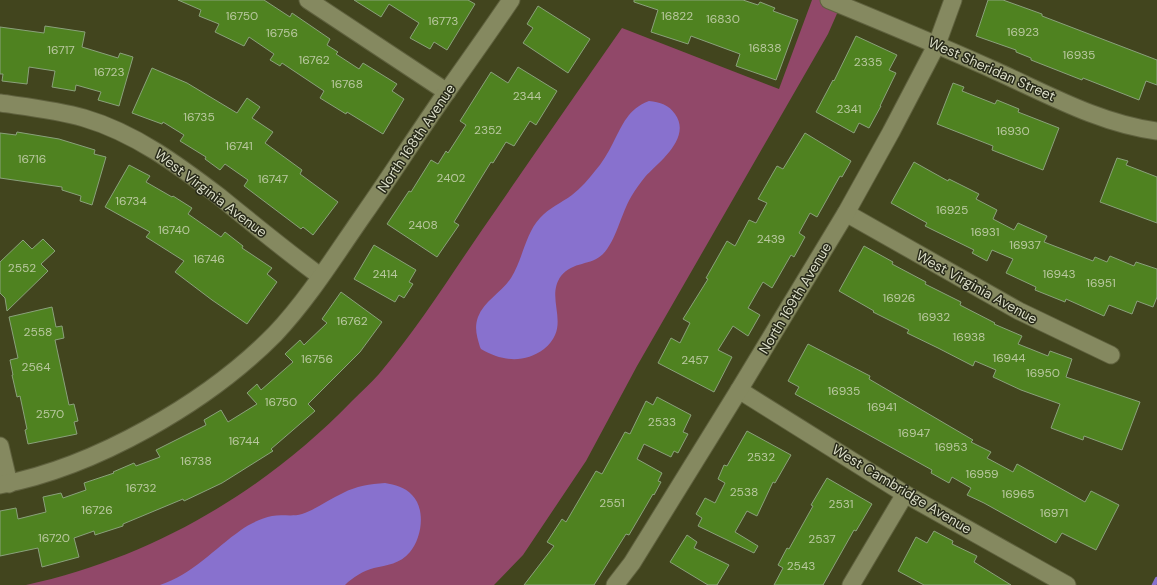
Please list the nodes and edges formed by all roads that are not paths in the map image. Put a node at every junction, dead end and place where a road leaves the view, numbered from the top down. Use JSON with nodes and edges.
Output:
{"nodes":[{"id":1,"x":308,"y":0,"type":"edge"},
{"id":2,"x":511,"y":0,"type":"edge"},
{"id":3,"x":829,"y":0,"type":"edge"},
{"id":4,"x":953,"y":0,"type":"edge"},
{"id":5,"x":937,"y":44,"type":"junction"},
{"id":6,"x":447,"y":92,"type":"junction"},
{"id":7,"x":0,"y":103,"type":"edge"},
{"id":8,"x":1157,"y":131,"type":"edge"},
{"id":9,"x":846,"y":213,"type":"junction"},
{"id":10,"x":320,"y":276,"type":"junction"},
{"id":11,"x":1111,"y":355,"type":"dead end"},
{"id":12,"x":739,"y":390,"type":"junction"},
{"id":13,"x":0,"y":446,"type":"edge"},
{"id":14,"x":5,"y":484,"type":"edge"},
{"id":15,"x":905,"y":494,"type":"junction"},
{"id":16,"x":615,"y":585,"type":"edge"},
{"id":17,"x":851,"y":585,"type":"edge"},
{"id":18,"x":1067,"y":585,"type":"edge"}],
"edges":[{"from":1,"to":6,"type":"street"},
{"from":2,"to":6,"type":"street","name":"North 168th Avenue"},
{"from":3,"to":5,"type":"street","name":"West Sheridan Street"},
{"from":4,"to":5,"type":"street","name":"North 169th Avenue"},
{"from":5,"to":8,"type":"street","name":"West Sheridan Street"},
{"from":5,"to":9,"type":"street","name":"North 169th Avenue"},
{"from":6,"to":10,"type":"street","name":"North 168th Avenue"},
{"from":7,"to":10,"type":"street","name":"West Virginia Avenue"},
{"from":9,"to":11,"type":"street","name":"West Virginia Avenue"},
{"from":9,"to":12,"type":"street","name":"North 169th Avenue"},
{"from":10,"to":14,"type":"street","name":"North 168th Avenue"},
{"from":12,"to":15,"type":"street","name":"West Cambridge Avenue"},
{"from":12,"to":16,"type":"street","name":"North 169th Avenue"},
{"from":13,"to":14,"type":"street"},
{"from":15,"to":17,"type":"street"},
{"from":15,"to":18,"type":"street","name":"West Cambridge Avenue"}]}
